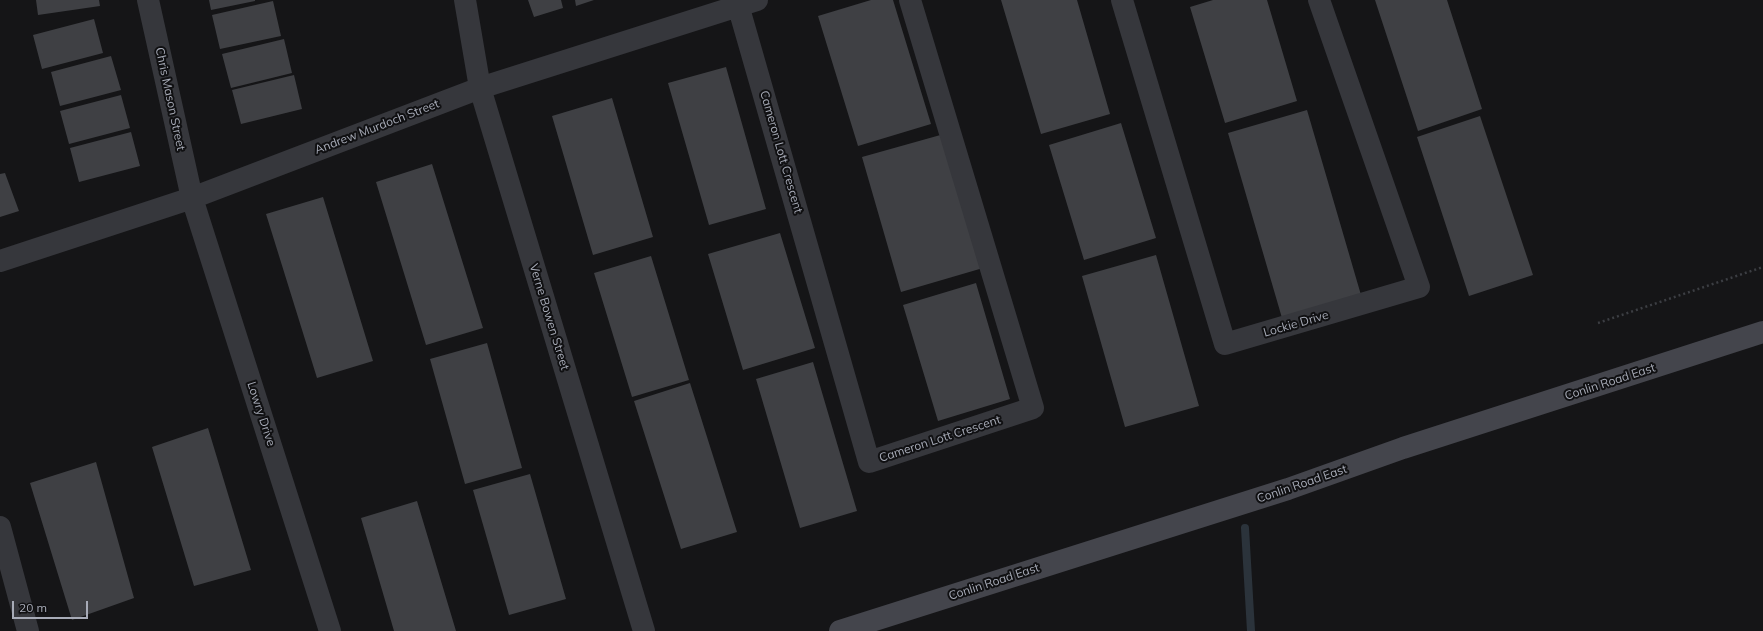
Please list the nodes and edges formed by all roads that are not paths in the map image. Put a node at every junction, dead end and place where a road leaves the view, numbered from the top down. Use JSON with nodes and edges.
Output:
{"nodes":[{"id":1,"x":148,"y":0,"type":"edge"},
{"id":2,"x":466,"y":0,"type":"edge"},
{"id":3,"x":910,"y":0,"type":"edge"},
{"id":4,"x":1122,"y":0,"type":"edge"},
{"id":5,"x":1319,"y":0,"type":"edge"},
{"id":6,"x":748,"y":2,"type":"edge"},
{"id":7,"x":480,"y":88,"type":"junction"},
{"id":8,"x":192,"y":198,"type":"junction"},
{"id":9,"x":0,"y":261,"type":"edge"},
{"id":10,"x":1763,"y":332,"type":"edge"},
{"id":11,"x":0,"y":527,"type":"edge"},
{"id":12,"x":28,"y":631,"type":"edge"},
{"id":13,"x":330,"y":631,"type":"edge"},
{"id":14,"x":644,"y":631,"type":"edge"},
{"id":15,"x":840,"y":631,"type":"edge"}],
"edges":[{"from":1,"to":8,"type":"street","name":"Chris Mason Street"},
{"from":2,"to":7,"type":"street","name":"Verne Bowen Street"},
{"from":3,"to":6,"type":"street","name":"Cameron Lott Crescent"},
{"from":4,"to":5,"type":"street","name":"Lockie Drive"},
{"from":6,"to":7,"type":"street","name":"Andrew Murdoch Street"},
{"from":7,"to":8,"type":"street","name":"Andrew Murdoch Street"},
{"from":7,"to":14,"type":"street","name":"Verne Bowen Street"},
{"from":8,"to":9,"type":"street","name":"Andrew Murdoch Street"},
{"from":8,"to":13,"type":"street","name":"Lowry Drive"},
{"from":10,"to":15,"type":"street","name":"Conlin Road East"},
{"from":11,"to":12,"type":"street"}]}
